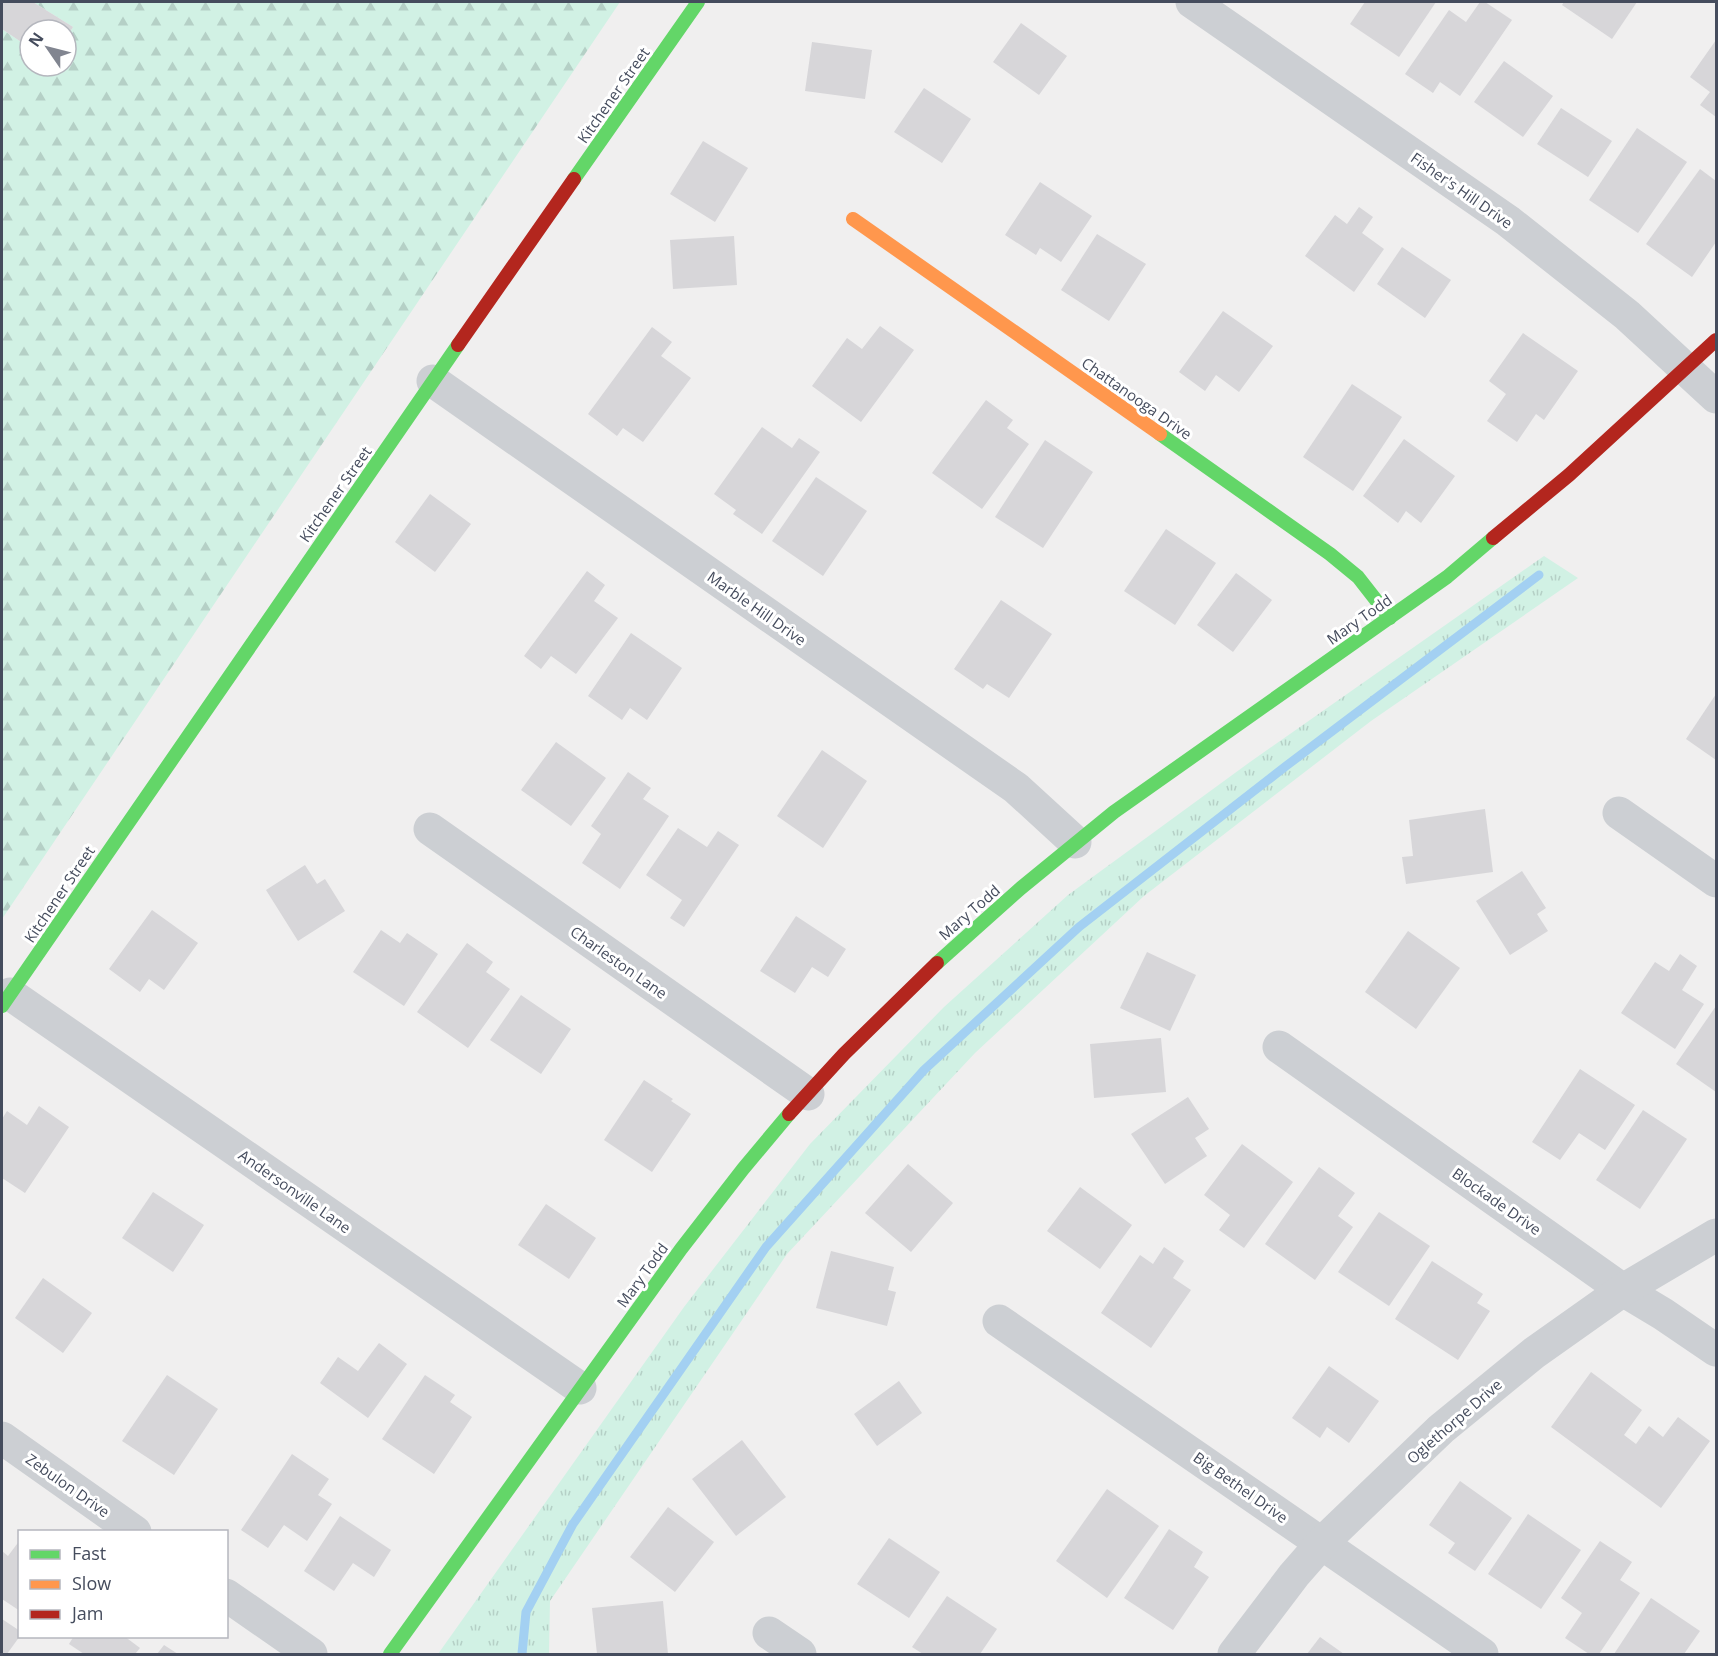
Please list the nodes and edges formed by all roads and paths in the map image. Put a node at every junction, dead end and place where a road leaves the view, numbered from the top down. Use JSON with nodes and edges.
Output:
{"nodes":[{"id":1,"x":698,"y":2,"type":"edge"},
{"id":2,"x":1192,"y":2,"type":"edge"},
{"id":3,"x":853,"y":219,"type":"dead end"},
{"id":4,"x":1716,"y":340,"type":"edge"},
{"id":5,"x":1686,"y":369,"type":"junction"},
{"id":6,"x":433,"y":381,"type":"junction"},
{"id":7,"x":1716,"y":397,"type":"edge"},
{"id":8,"x":1390,"y":618,"type":"junction"},
{"id":9,"x":1618,"y":813,"type":"dead end"},
{"id":10,"x":430,"y":829,"type":"dead end"},
{"id":11,"x":1076,"y":842,"type":"junction"},
{"id":12,"x":1716,"y":881,"type":"edge"},
{"id":13,"x":6,"y":1000,"type":"edge"},
{"id":14,"x":1279,"y":1047,"type":"dead end"},
{"id":15,"x":808,"y":1094,"type":"junction"},
{"id":16,"x":1716,"y":1235,"type":"edge"},
{"id":17,"x":1623,"y":1290,"type":"junction"},
{"id":18,"x":999,"y":1321,"type":"dead end"},
{"id":19,"x":1716,"y":1350,"type":"edge"},
{"id":20,"x":580,"y":1388,"type":"junction"},
{"id":21,"x":2,"y":1438,"type":"edge"},
{"id":22,"x":132,"y":1530,"type":"edge"},
{"id":23,"x":1322,"y":1544,"type":"junction"},
{"id":24,"x":228,"y":1596,"type":"edge"},
{"id":25,"x":769,"y":1633,"type":"dead end"},
{"id":26,"x":311,"y":1654,"type":"edge"},
{"id":27,"x":390,"y":1654,"type":"edge"},
{"id":28,"x":800,"y":1654,"type":"edge"},
{"id":29,"x":1234,"y":1654,"type":"edge"},
{"id":30,"x":1482,"y":1654,"type":"edge"}],
"edges":[{"from":1,"to":6,"type":"street","name":"Kitchener Street"},
{"from":2,"to":5,"type":"street","name":"Fisher's Hill Drive"},
{"from":3,"to":8,"type":"street","name":"Chattanooga Drive"},
{"from":4,"to":5,"type":"street","name":"Mary Todd"},
{"from":5,"to":7,"type":"street","name":"Fisher's Hill Drive"},
{"from":5,"to":8,"type":"street","name":"Mary Todd"},
{"from":6,"to":11,"type":"street","name":"Marble Hill Drive"},
{"from":6,"to":13,"type":"street","name":"Kitchener Street"},
{"from":8,"to":11,"type":"street","name":"Mary Todd"},
{"from":9,"to":12,"type":"street"},
{"from":10,"to":15,"type":"street","name":"Charleston Lane"},
{"from":11,"to":15,"type":"street","name":"Mary Todd"},
{"from":13,"to":20,"type":"street","name":"Andersonville Lane"},
{"from":14,"to":17,"type":"street","name":"Blockade Drive"},
{"from":15,"to":20,"type":"street","name":"Mary Todd"},
{"from":16,"to":17,"type":"street","name":"Oglethorpe Drive"},
{"from":17,"to":19,"type":"street","name":"Blockade Drive"},
{"from":17,"to":23,"type":"street","name":"Oglethorpe Drive"},
{"from":18,"to":23,"type":"street","name":"Big Bethel Drive"},
{"from":20,"to":27,"type":"street","name":"Mary Todd"},
{"from":21,"to":22,"type":"street","name":"Zebulon Drive"},
{"from":23,"to":29,"type":"street","name":"Oglethorpe Drive"},
{"from":23,"to":30,"type":"street","name":"Big Bethel Drive"},
{"from":24,"to":26,"type":"street"},
{"from":25,"to":28,"type":"street"}]}
